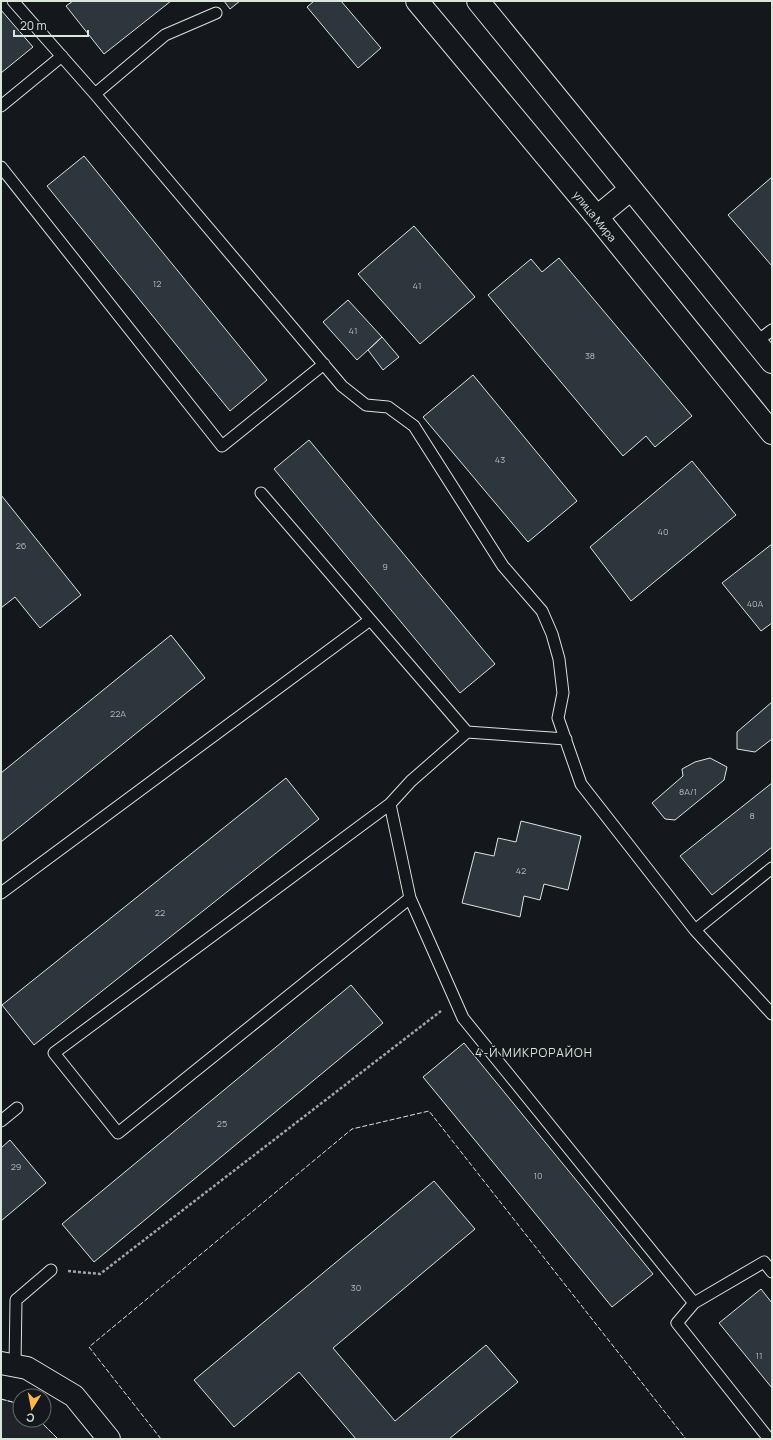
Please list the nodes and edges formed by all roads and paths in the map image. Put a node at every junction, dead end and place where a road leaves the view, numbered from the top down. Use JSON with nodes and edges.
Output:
{"nodes":[{"id":1,"x":14,"y":1,"type":"edge"},
{"id":2,"x":417,"y":1,"type":"edge"},
{"id":3,"x":478,"y":1,"type":"edge"},
{"id":4,"x":216,"y":13,"type":"dead end"},
{"id":5,"x":62,"y":56,"type":"junction"},
{"id":6,"x":95,"y":94,"type":"junction"},
{"id":7,"x":1,"y":106,"type":"edge"},
{"id":8,"x":1,"y":168,"type":"edge"},
{"id":9,"x":631,"y":189,"type":"junction"},
{"id":10,"x":597,"y":218,"type":"junction"},
{"id":11,"x":764,"y":336,"type":"edge"},
{"id":12,"x":772,"y":362,"type":"edge"},
{"id":13,"x":324,"y":364,"type":"junction"},
{"id":14,"x":772,"y":433,"type":"edge"},
{"id":15,"x":262,"y":493,"type":"dead end"},
{"id":16,"x":370,"y":620,"type":"junction"},
{"id":17,"x":467,"y":732,"type":"junction"},
{"id":18,"x":566,"y":738,"type":"junction"},
{"id":19,"x":390,"y":804,"type":"junction"},
{"id":20,"x":772,"y":868,"type":"edge"},
{"id":21,"x":1,"y":892,"type":"edge"},
{"id":22,"x":410,"y":898,"type":"junction"},
{"id":23,"x":695,"y":930,"type":"junction"},
{"id":24,"x":454,"y":1001,"type":"junction"},
{"id":25,"x":772,"y":1014,"type":"edge"},
{"id":26,"x":17,"y":1108,"type":"dead end"},
{"id":27,"x":1,"y":1121,"type":"edge"},
{"id":28,"x":51,"y":1270,"type":"joint"},
{"id":29,"x":772,"y":1272,"type":"edge"},
{"id":30,"x":694,"y":1303,"type":"junction"},
{"id":31,"x":8,"y":1364,"type":"edge"},
{"id":32,"x":109,"y":1439,"type":"edge"},
{"id":33,"x":769,"y":1439,"type":"edge"}],
"edges":[{"from":1,"to":5,"type":"lane"},
{"from":2,"to":10,"type":"street","name":"улица Мира"},
{"from":3,"to":9,"type":"street"},
{"from":4,"to":6,"type":"lane"},
{"from":5,"to":6,"type":"lane"},
{"from":5,"to":7,"type":"lane"},
{"from":6,"to":13,"type":"lane"},
{"from":8,"to":13,"type":"lane"},
{"from":9,"to":10,"type":"street"},
{"from":9,"to":11,"type":"street"},
{"from":10,"to":14,"type":"street","name":"улица Мира"},
{"from":11,"to":12,"type":"street"},
{"from":13,"to":18,"type":"lane"},
{"from":15,"to":16,"type":"lane"},
{"from":16,"to":17,"type":"lane"},
{"from":16,"to":21,"type":"lane"},
{"from":17,"to":18,"type":"lane"},
{"from":17,"to":19,"type":"lane"},
{"from":18,"to":23,"type":"lane"},
{"from":19,"to":22,"type":"lane"},
{"from":19,"to":22,"type":"lane"},
{"from":20,"to":23,"type":"lane"},
{"from":22,"to":24,"type":"lane"},
{"from":23,"to":25,"type":"lane"},
{"from":24,"to":28,"type":"path"},
{"from":24,"to":30,"type":"lane"},
{"from":26,"to":27,"type":"lane"},
{"from":28,"to":31,"type":"lane"},
{"from":29,"to":30,"type":"lane"},
{"from":30,"to":33,"type":"lane"},
{"from":31,"to":32,"type":"street"}]}
